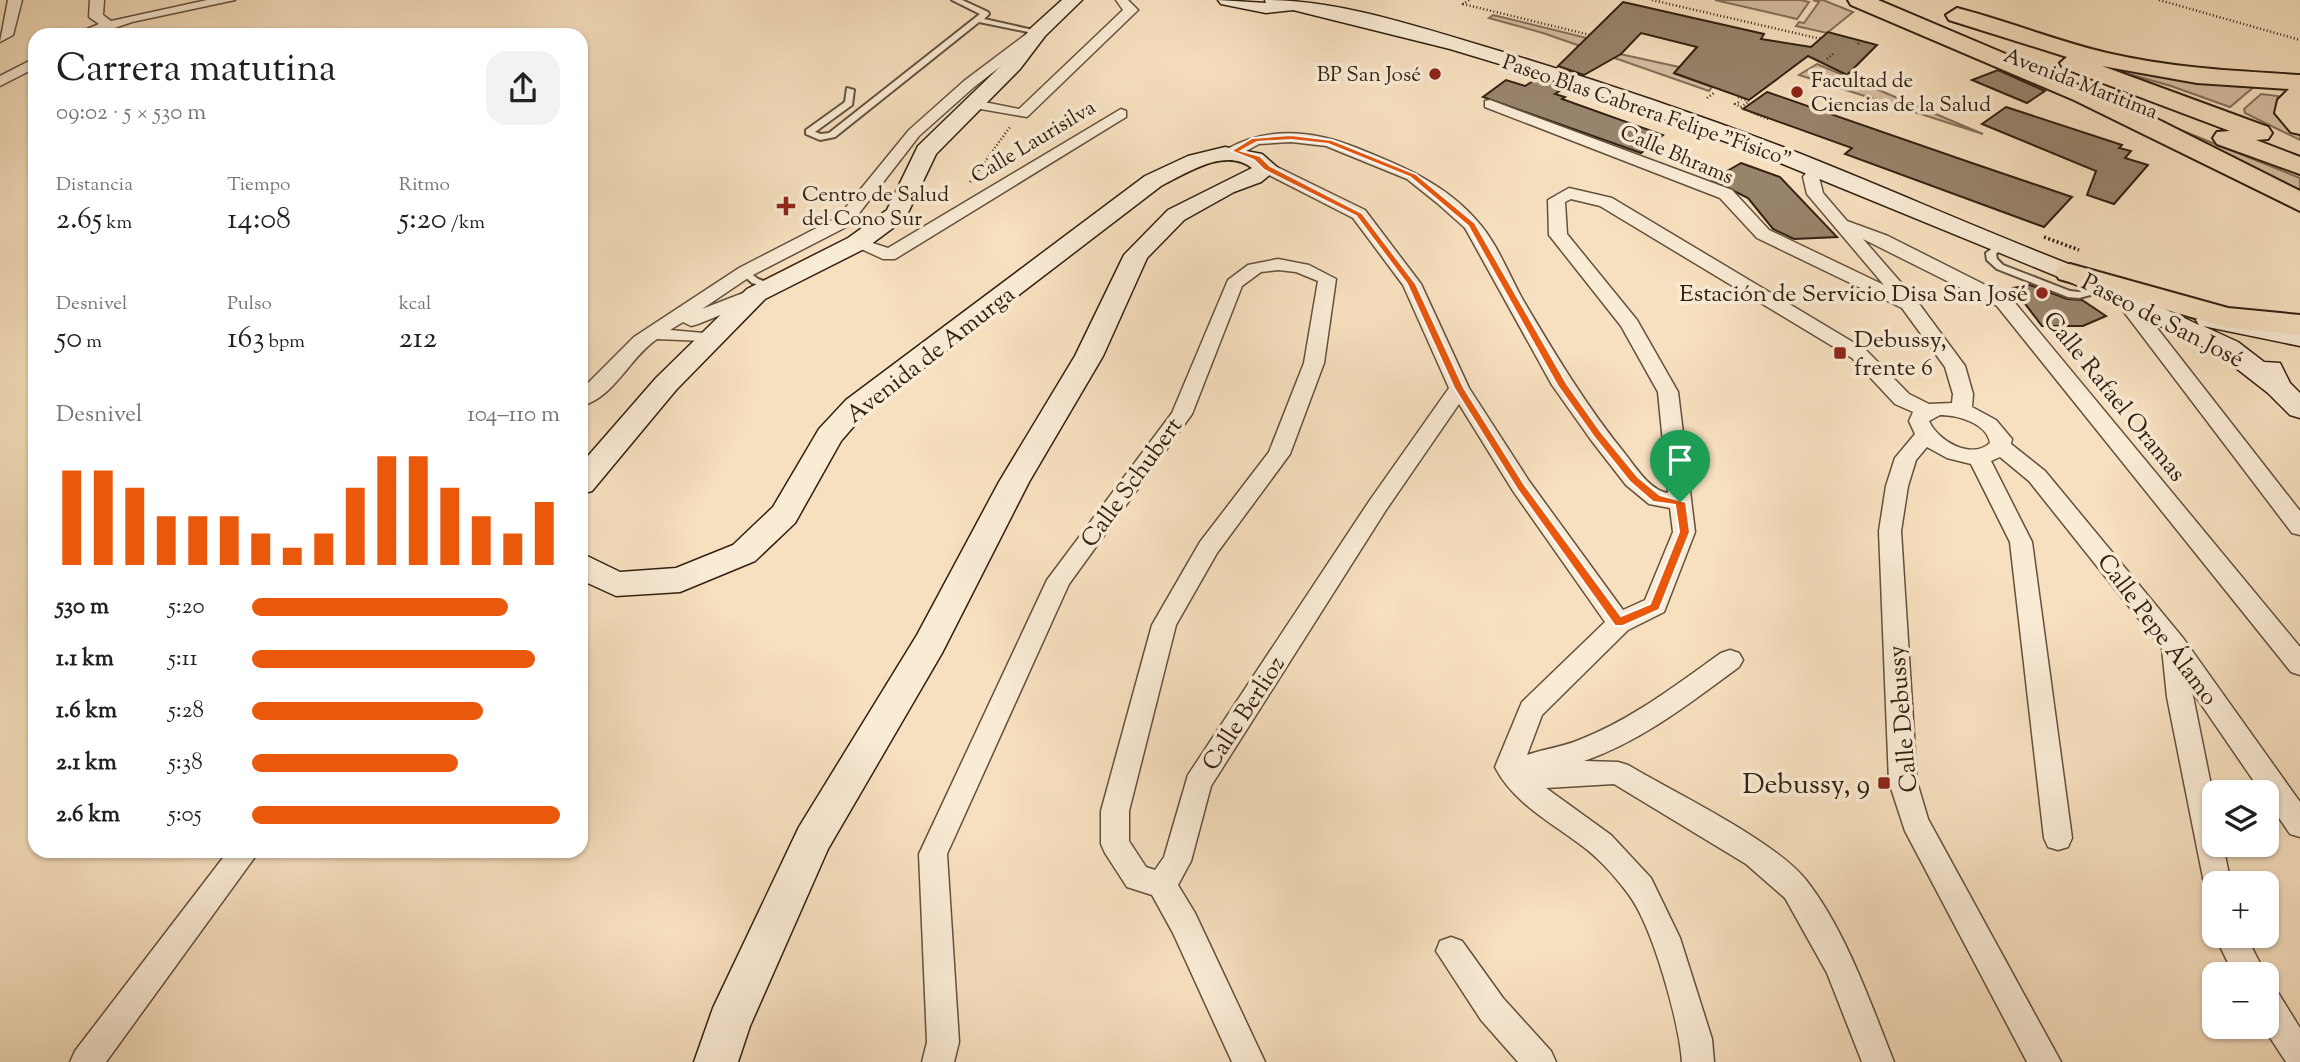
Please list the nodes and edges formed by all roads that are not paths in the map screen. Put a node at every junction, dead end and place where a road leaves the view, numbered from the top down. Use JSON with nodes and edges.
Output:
{"nodes":[{"id":1,"x":15,"y":0,"type":"edge"},
{"id":2,"x":97,"y":0,"type":"edge"},
{"id":3,"x":228,"y":0,"type":"edge"},
{"id":4,"x":956,"y":0,"type":"edge"},
{"id":5,"x":1073,"y":0,"type":"edge"},
{"id":6,"x":1227,"y":0,"type":"edge"},
{"id":7,"x":1860,"y":0,"type":"edge"},
{"id":8,"x":1902,"y":0,"type":"edge"},
{"id":9,"x":1913,"y":0,"type":"edge"},
{"id":10,"x":1122,"y":1,"type":"edge"},
{"id":11,"x":1287,"y":1,"type":"edge"},
{"id":12,"x":978,"y":20,"type":"junction"},
{"id":13,"x":107,"y":24,"type":"junction"},
{"id":14,"x":97,"y":28,"type":"edge"},
{"id":15,"x":1038,"y":32,"type":"junction"},
{"id":16,"x":0,"y":38,"type":"edge"},
{"id":17,"x":28,"y":66,"type":"edge"},
{"id":18,"x":0,"y":72,"type":"edge"},
{"id":19,"x":17,"y":73,"type":"junction"},
{"id":20,"x":0,"y":82,"type":"edge"},
{"id":21,"x":2300,"y":82,"type":"edge"},
{"id":22,"x":850,"y":90,"type":"dead end"},
{"id":23,"x":978,"y":93,"type":"junction"},
{"id":24,"x":2300,"y":93,"type":"edge"},
{"id":25,"x":1490,"y":104,"type":"dead end"},
{"id":26,"x":1121,"y":114,"type":"dead end"},
{"id":27,"x":2300,"y":126,"type":"edge"},
{"id":28,"x":2300,"y":148,"type":"edge"},
{"id":29,"x":1235,"y":151,"type":"junction"},
{"id":30,"x":2300,"y":166,"type":"edge"},
{"id":31,"x":1267,"y":168,"type":"junction"},
{"id":32,"x":1816,"y":171,"type":"junction"},
{"id":33,"x":2300,"y":202,"type":"edge"},
{"id":34,"x":1840,"y":224,"type":"junction"},
{"id":35,"x":857,"y":243,"type":"junction"},
{"id":36,"x":2001,"y":245,"type":"junction"},
{"id":37,"x":2070,"y":274,"type":"junction"},
{"id":38,"x":752,"y":283,"type":"junction"},
{"id":39,"x":2099,"y":290,"type":"junction"},
{"id":40,"x":2125,"y":300,"type":"junction"},
{"id":41,"x":1910,"y":305,"type":"junction"},
{"id":42,"x":715,"y":309,"type":"junction"},
{"id":43,"x":2300,"y":325,"type":"edge"},
{"id":44,"x":664,"y":336,"type":"junction"},
{"id":45,"x":697,"y":337,"type":"junction"},
{"id":46,"x":2300,"y":340,"type":"edge"},
{"id":47,"x":604,"y":381,"type":"junction"},
{"id":48,"x":666,"y":384,"type":"junction"},
{"id":49,"x":2278,"y":387,"type":"junction"},
{"id":50,"x":1459,"y":388,"type":"junction"},
{"id":51,"x":588,"y":394,"type":"edge"},
{"id":52,"x":2300,"y":409,"type":"edge"},
{"id":53,"x":1961,"y":410,"type":"junction"},
{"id":54,"x":1926,"y":423,"type":"junction"},
{"id":55,"x":1989,"y":451,"type":"junction"},
{"id":56,"x":588,"y":476,"type":"edge"},
{"id":57,"x":1680,"y":502,"type":"junction"},
{"id":58,"x":2300,"y":527,"type":"edge"},
{"id":59,"x":588,"y":569,"type":"edge"},
{"id":60,"x":1619,"y":623,"type":"junction"},
{"id":61,"x":2174,"y":645,"type":"junction"},
{"id":62,"x":1730,"y":660,"type":"dead end"},
{"id":63,"x":2300,"y":665,"type":"edge"},
{"id":64,"x":1509,"y":767,"type":"junction"},
{"id":65,"x":2300,"y":825,"type":"edge"},
{"id":66,"x":2058,"y":838,"type":"dead end"},
{"id":67,"x":240,"y":858,"type":"edge"},
{"id":68,"x":2213,"y":871,"type":"edge"},
{"id":69,"x":1162,"y":885,"type":"junction"},
{"id":70,"x":1451,"y":951,"type":"dead end"},
{"id":71,"x":2279,"y":1024,"type":"edge"},
{"id":72,"x":2300,"y":1054,"type":"edge"},
{"id":73,"x":86,"y":1062,"type":"edge"},
{"id":74,"x":716,"y":1062,"type":"edge"},
{"id":75,"x":938,"y":1062,"type":"edge"},
{"id":76,"x":1249,"y":1062,"type":"edge"},
{"id":77,"x":1539,"y":1062,"type":"edge"},
{"id":78,"x":1698,"y":1062,"type":"edge"},
{"id":79,"x":1878,"y":1062,"type":"edge"},
{"id":80,"x":2045,"y":1062,"type":"edge"}],
"edges":[{"from":1,"to":16,"type":"street"},
{"from":2,"to":13,"type":"street"},
{"from":3,"to":13,"type":"street"},
{"from":4,"to":12,"type":"lane"},
{"from":5,"to":15,"type":"street"},
{"from":6,"to":11,"type":"street","name":"Paseo Blas Cabrera Felipe \"Físico\""},
{"from":7,"to":30,"type":"highway","name":"Avenida Maritima"},
{"from":7,"to":33,"type":"highway"},
{"from":8,"to":28,"type":"highway","name":"Avenida Maritima"},
{"from":9,"to":21,"type":"highway"},
{"from":10,"to":23,"type":"street"},
{"from":11,"to":32,"type":"street","name":"Paseo Blas Cabrera Felipe \"Físico\""},
{"from":12,"to":15,"type":"lane"},
{"from":12,"to":22,"type":"lane"},
{"from":13,"to":14,"type":"street"},
{"from":15,"to":23,"type":"street"},
{"from":17,"to":19,"type":"street"},
{"from":18,"to":19,"type":"street"},
{"from":19,"to":20,"type":"street"},
{"from":23,"to":35,"type":"street"},
{"from":23,"to":38,"type":"street"},
{"from":24,"to":27,"type":"highway"},
{"from":25,"to":41,"type":"street","name":"Calle Bhrams"},
{"from":26,"to":35,"type":"street","name":"Calle Laurisilva"},
{"from":29,"to":31,"type":"street"},
{"from":29,"to":57,"type":"street"},
{"from":29,"to":59,"type":"street","name":"Avenida de Amurga"},
{"from":31,"to":50,"type":"street"},
{"from":31,"to":74,"type":"street"},
{"from":32,"to":34,"type":"street"},
{"from":32,"to":36,"type":"street","name":"Paseo Blas Cabrera Felipe \"Físico\""},
{"from":34,"to":41,"type":"street"},
{"from":34,"to":63,"type":"street","name":"Calle Rafael Oramas"},
{"from":35,"to":38,"type":"street"},
{"from":36,"to":37,"type":"street","name":"Paseo Blas Cabrera Felipe \"Físico\""},
{"from":36,"to":39,"type":"lane"},
{"from":37,"to":39,"type":"street","name":"Paseo de San José"},
{"from":37,"to":43,"type":"highway"},
{"from":37,"to":46,"type":"street","name":"Paseo de San José"},
{"from":38,"to":42,"type":"street"},
{"from":38,"to":42,"type":"street"},
{"from":38,"to":47,"type":"street"},
{"from":38,"to":48,"type":"street"},
{"from":39,"to":40,"type":"street","name":"Paseo de San José"},
{"from":40,"to":49,"type":"street","name":"Paseo de San José"},
{"from":40,"to":58,"type":"street"},
{"from":41,"to":53,"type":"street"},
{"from":42,"to":44,"type":"street"},
{"from":42,"to":45,"type":"street"},
{"from":44,"to":45,"type":"street"},
{"from":44,"to":47,"type":"street"},
{"from":45,"to":48,"type":"street"},
{"from":46,"to":49,"type":"street"},
{"from":47,"to":51,"type":"street"},
{"from":48,"to":56,"type":"street"},
{"from":49,"to":52,"type":"street","name":"Paseo de San José"},
{"from":50,"to":60,"type":"street"},
{"from":50,"to":69,"type":"street","name":"Calle Berlioz"},
{"from":53,"to":54,"type":"street"},
{"from":53,"to":55,"type":"street"},
{"from":54,"to":55,"type":"street"},
{"from":54,"to":57,"type":"street"},
{"from":54,"to":80,"type":"street","name":"Calle Debussy"},
{"from":55,"to":61,"type":"street","name":"Calle Pepe Álamo"},
{"from":55,"to":66,"type":"street"},
{"from":57,"to":60,"type":"street"},
{"from":60,"to":64,"type":"street"},
{"from":61,"to":65,"type":"street","name":"Calle Pepe Álamo"},
{"from":61,"to":68,"type":"street"},
{"from":62,"to":64,"type":"street"},
{"from":64,"to":78,"type":"street"},
{"from":64,"to":79,"type":"street"},
{"from":67,"to":73,"type":"street"},
{"from":69,"to":75,"type":"street","name":"Calle Schubert"},
{"from":69,"to":76,"type":"street"},
{"from":70,"to":77,"type":"street"},
{"from":71,"to":72,"type":"street"}]}
